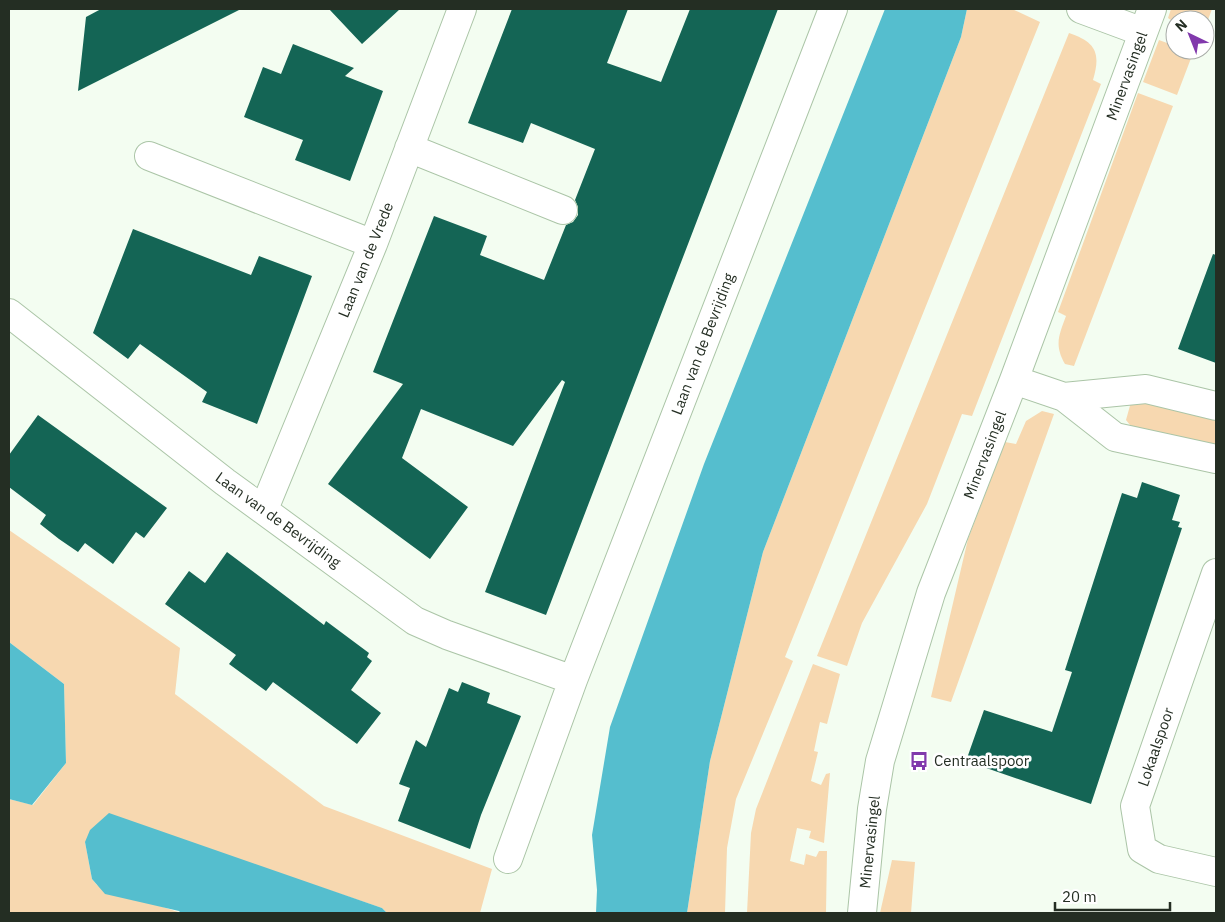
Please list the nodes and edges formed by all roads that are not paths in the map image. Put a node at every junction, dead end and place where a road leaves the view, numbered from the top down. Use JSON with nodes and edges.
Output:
{"nodes":[{"id":1,"x":462,"y":9,"type":"edge"},
{"id":2,"x":833,"y":9,"type":"edge"},
{"id":3,"x":1081,"y":9,"type":"edge"},
{"id":4,"x":1147,"y":20,"type":"edge"},
{"id":5,"x":409,"y":148,"type":"junction"},
{"id":6,"x":149,"y":156,"type":"dead end"},
{"id":7,"x":563,"y":210,"type":"dead end"},
{"id":8,"x":374,"y":244,"type":"junction"},
{"id":9,"x":9,"y":313,"type":"edge"},
{"id":10,"x":1014,"y":380,"type":"junction"},
{"id":11,"x":1064,"y":397,"type":"junction"},
{"id":12,"x":1216,"y":406,"type":"edge"},
{"id":13,"x":1216,"y":459,"type":"edge"},
{"id":14,"x":264,"y":509,"type":"junction"},
{"id":15,"x":1216,"y":573,"type":"edge"},
{"id":16,"x":573,"y":680,"type":"junction"},
{"id":17,"x":508,"y":859,"type":"dead end"},
{"id":18,"x":1216,"y":872,"type":"edge"},
{"id":19,"x":862,"y":913,"type":"edge"}],
"edges":[{"from":1,"to":5,"type":"street","name":"Laan van de Vrede"},
{"from":2,"to":16,"type":"street","name":"Laan van de Bevrijding"},
{"from":3,"to":4,"type":"street"},
{"from":4,"to":10,"type":"street","name":"Minervasingel"},
{"from":5,"to":7,"type":"street"},
{"from":5,"to":8,"type":"street","name":"Laan van de Vrede"},
{"from":6,"to":8,"type":"street"},
{"from":8,"to":14,"type":"street","name":"Laan van de Vrede"},
{"from":9,"to":14,"type":"street","name":"Laan van de Bevrijding"},
{"from":10,"to":11,"type":"street"},
{"from":10,"to":19,"type":"street","name":"Minervasingel"},
{"from":11,"to":12,"type":"street"},
{"from":11,"to":13,"type":"street"},
{"from":14,"to":16,"type":"street","name":"Laan van de Bevrijding"},
{"from":15,"to":18,"type":"street","name":"Lokaalspoor"},
{"from":16,"to":17,"type":"street","name":"Laan van de Bevrijding"}]}
